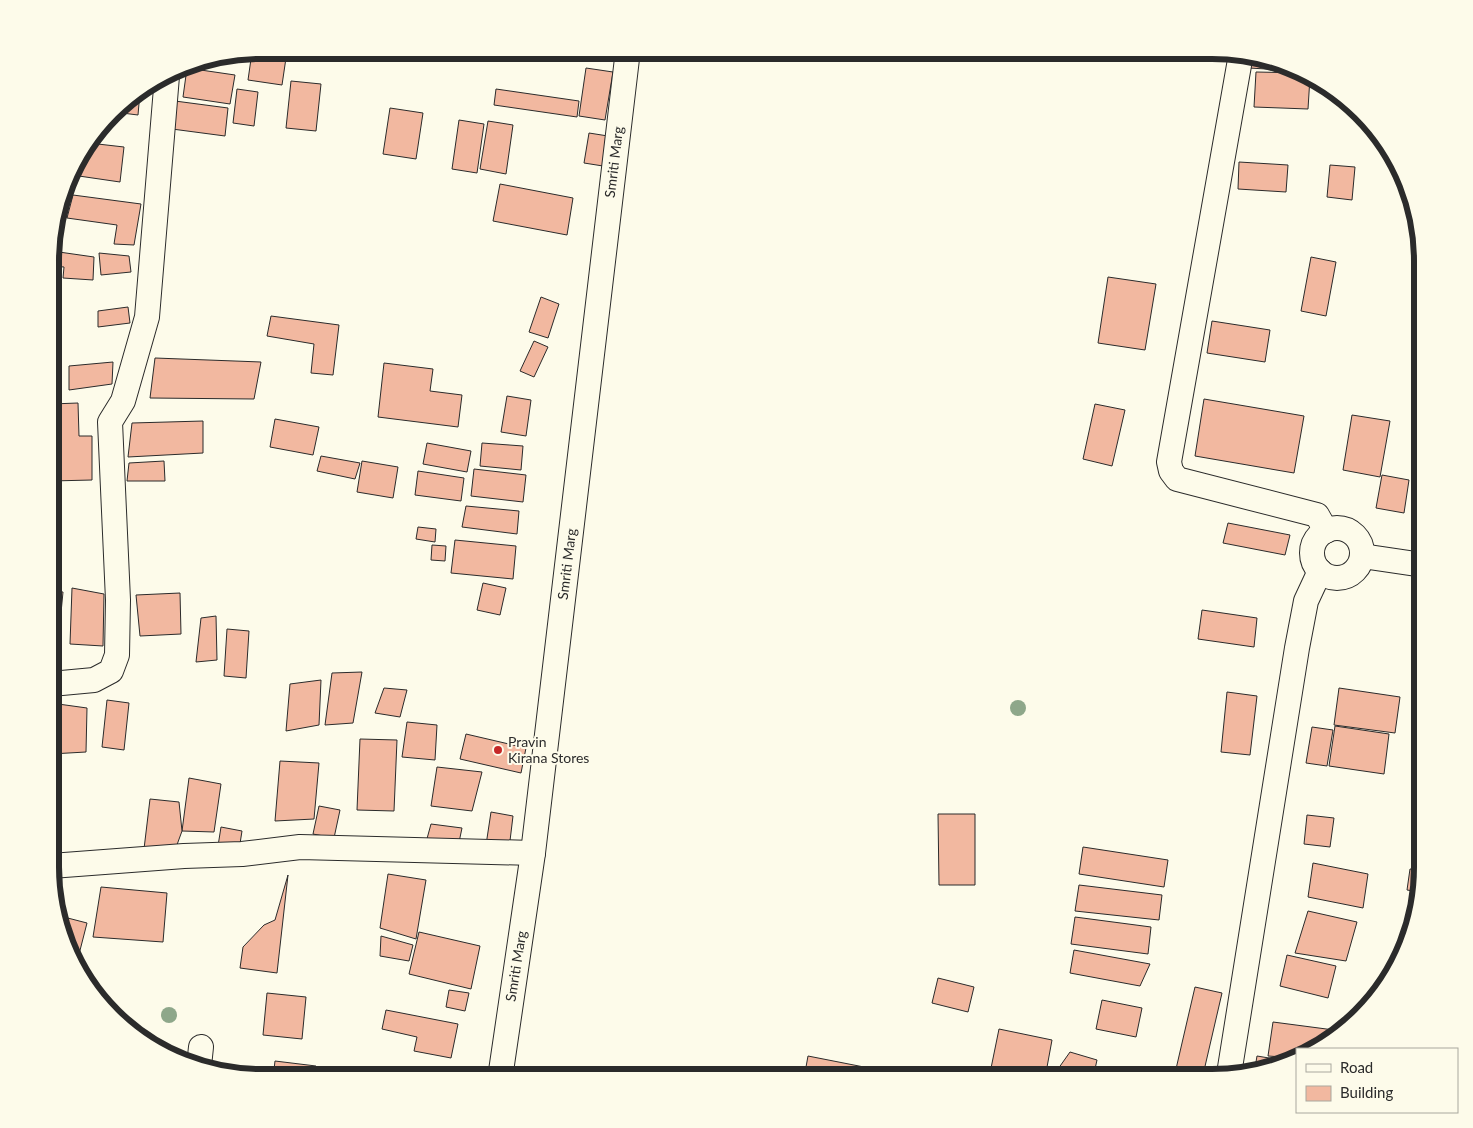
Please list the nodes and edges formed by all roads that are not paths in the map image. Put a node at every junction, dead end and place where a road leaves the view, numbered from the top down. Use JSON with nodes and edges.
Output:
{"nodes":[{"id":1,"x":627,"y":59,"type":"edge"},
{"id":2,"x":1240,"y":60,"type":"edge"},
{"id":3,"x":166,"y":82,"type":"edge"},
{"id":4,"x":1326,"y":531,"type":"junction"},
{"id":5,"x":1362,"y":556,"type":"junction"},
{"id":6,"x":1414,"y":564,"type":"edge"},
{"id":7,"x":1320,"y":570,"type":"junction"},
{"id":8,"x":59,"y":683,"type":"edge"},
{"id":9,"x":533,"y":853,"type":"junction"},
{"id":10,"x":59,"y":865,"type":"edge"},
{"id":11,"x":501,"y":1069,"type":"edge"},
{"id":12,"x":1230,"y":1069,"type":"edge"}],
"edges":[{"from":1,"to":9,"type":"street","name":"Smriti Marg"},
{"from":2,"to":4,"type":"street"},
{"from":3,"to":8,"type":"street"},
{"from":4,"to":5,"type":"street"},
{"from":4,"to":7,"type":"street"},
{"from":5,"to":6,"type":"street"},
{"from":5,"to":7,"type":"street"},
{"from":7,"to":12,"type":"street"},
{"from":9,"to":10,"type":"street"},
{"from":9,"to":11,"type":"street","name":"Smriti Marg"}]}
